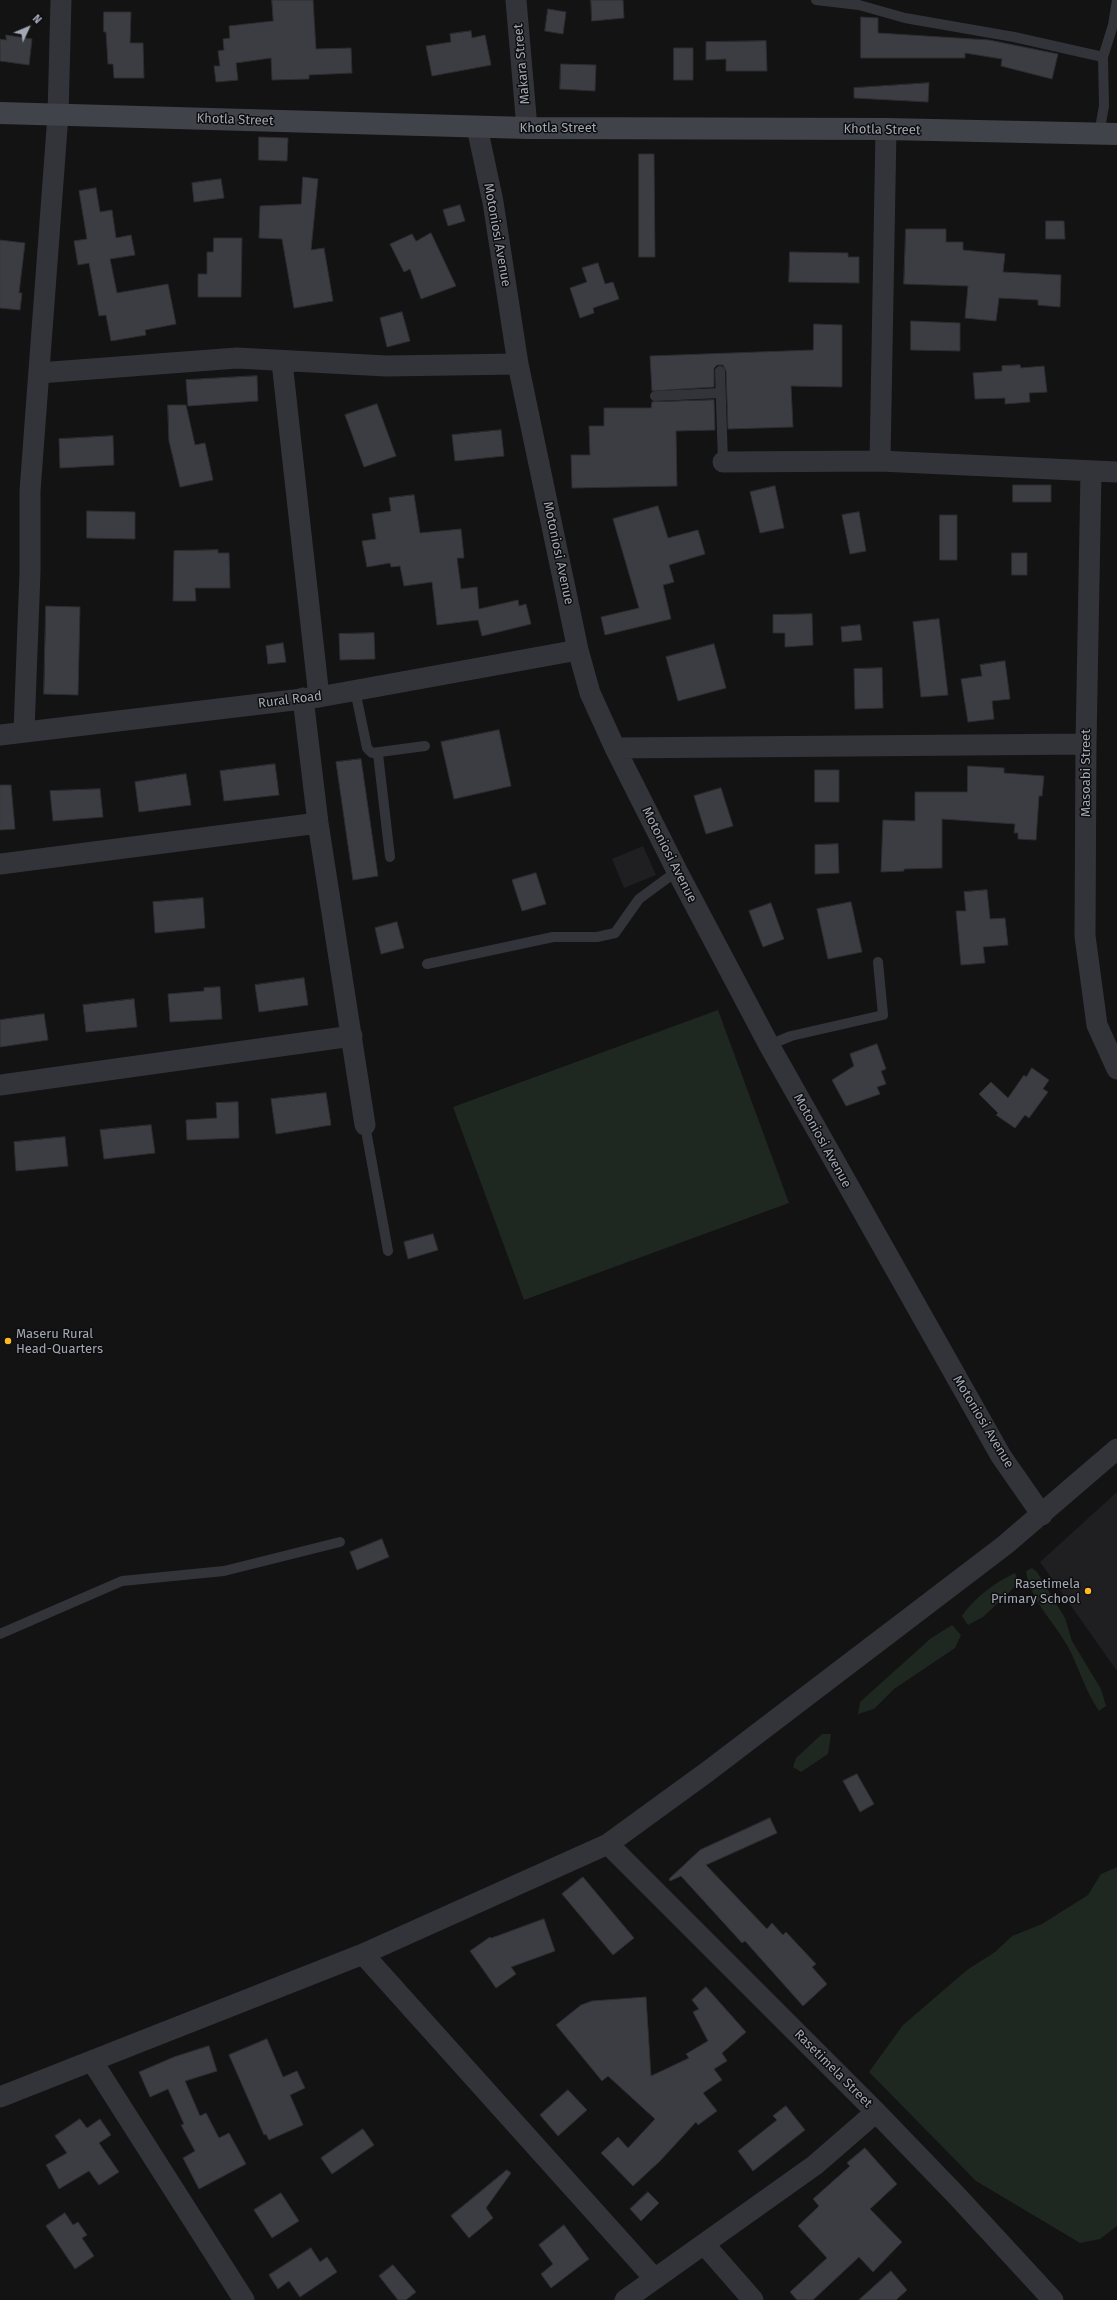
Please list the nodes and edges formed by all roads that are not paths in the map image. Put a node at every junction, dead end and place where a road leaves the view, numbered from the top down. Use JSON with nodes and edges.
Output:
{"nodes":[{"id":1,"x":61,"y":0,"type":"edge"},
{"id":2,"x":516,"y":0,"type":"edge"},
{"id":3,"x":816,"y":0,"type":"edge"},
{"id":4,"x":1117,"y":0,"type":"edge"},
{"id":5,"x":1103,"y":57,"type":"junction"},
{"id":6,"x":0,"y":113,"type":"edge"},
{"id":7,"x":58,"y":115,"type":"junction"},
{"id":8,"x":477,"y":127,"type":"junction"},
{"id":9,"x":528,"y":128,"type":"junction"},
{"id":10,"x":886,"y":129,"type":"junction"},
{"id":11,"x":1108,"y":134,"type":"edge"},
{"id":12,"x":282,"y":362,"type":"junction"},
{"id":13,"x":518,"y":364,"type":"junction"},
{"id":14,"x":720,"y":371,"type":"dead end"},
{"id":15,"x":38,"y":373,"type":"junction"},
{"id":16,"x":720,"y":393,"type":"junction"},
{"id":17,"x":655,"y":396,"type":"dead end"},
{"id":18,"x":880,"y":461,"type":"junction"},
{"id":19,"x":723,"y":462,"type":"joint"},
{"id":20,"x":1092,"y":472,"type":"junction"},
{"id":21,"x":1117,"y":472,"type":"edge"},
{"id":22,"x":578,"y":650,"type":"junction"},
{"id":23,"x":355,"y":690,"type":"junction"},
{"id":24,"x":311,"y":697,"type":"junction"},
{"id":25,"x":24,"y":731,"type":"junction"},
{"id":26,"x":0,"y":735,"type":"edge"},
{"id":27,"x":1086,"y":744,"type":"junction"},
{"id":28,"x":425,"y":746,"type":"dead end"},
{"id":29,"x":614,"y":748,"type":"junction"},
{"id":30,"x":378,"y":754,"type":"junction"},
{"id":31,"x":318,"y":823,"type":"junction"},
{"id":32,"x":390,"y":857,"type":"dead end"},
{"id":33,"x":0,"y":864,"type":"edge"},
{"id":34,"x":677,"y":871,"type":"junction"},
{"id":35,"x":878,"y":962,"type":"dead end"},
{"id":36,"x":427,"y":964,"type":"dead end"},
{"id":37,"x":352,"y":1036,"type":"junction"},
{"id":38,"x":769,"y":1045,"type":"junction"},
{"id":39,"x":1117,"y":1069,"type":"edge"},
{"id":40,"x":0,"y":1085,"type":"edge"},
{"id":41,"x":365,"y":1125,"type":"joint"},
{"id":42,"x":388,"y":1251,"type":"dead end"},
{"id":43,"x":1117,"y":1449,"type":"edge"},
{"id":44,"x":1042,"y":1515,"type":"junction"},
{"id":45,"x":340,"y":1542,"type":"dead end"},
{"id":46,"x":0,"y":1634,"type":"edge"},
{"id":47,"x":608,"y":1844,"type":"junction"},
{"id":48,"x":363,"y":1954,"type":"junction"},
{"id":49,"x":92,"y":2061,"type":"junction"},
{"id":50,"x":0,"y":2097,"type":"edge"},
{"id":51,"x":876,"y":2112,"type":"junction"},
{"id":52,"x":704,"y":2244,"type":"junction"},
{"id":53,"x":654,"y":2278,"type":"junction"},
{"id":54,"x":244,"y":2300,"type":"edge"},
{"id":55,"x":625,"y":2300,"type":"edge"},
{"id":56,"x":753,"y":2300,"type":"edge"},
{"id":57,"x":1053,"y":2300,"type":"edge"}],
"edges":[{"from":1,"to":7,"type":"street"},
{"from":2,"to":9,"type":"street","name":"Makara Street"},
{"from":3,"to":5,"type":"lane"},
{"from":4,"to":5,"type":"lane"},
{"from":5,"to":11,"type":"lane"},
{"from":6,"to":7,"type":"street","name":"Khotla Street"},
{"from":7,"to":8,"type":"street","name":"Khotla Street"},
{"from":7,"to":15,"type":"street"},
{"from":8,"to":9,"type":"street","name":"Khotla Street"},
{"from":8,"to":13,"type":"street","name":"Motoniosi Avenue"},
{"from":9,"to":10,"type":"street","name":"Khotla Street"},
{"from":10,"to":11,"type":"street","name":"Khotla Street"},
{"from":10,"to":18,"type":"street"},
{"from":12,"to":13,"type":"street"},
{"from":12,"to":15,"type":"street"},
{"from":12,"to":24,"type":"street"},
{"from":13,"to":22,"type":"street","name":"Motoniosi Avenue"},
{"from":14,"to":16,"type":"lane"},
{"from":15,"to":25,"type":"street"},
{"from":16,"to":17,"type":"lane"},
{"from":16,"to":19,"type":"lane"},
{"from":18,"to":19,"type":"street"},
{"from":18,"to":20,"type":"street"},
{"from":20,"to":21,"type":"street"},
{"from":20,"to":27,"type":"street","name":"Masoabi Street"},
{"from":22,"to":23,"type":"street","name":"Rural Road"},
{"from":22,"to":29,"type":"street","name":"Motoniosi Avenue"},
{"from":23,"to":24,"type":"street","name":"Rural Road"},
{"from":23,"to":30,"type":"lane"},
{"from":24,"to":25,"type":"street","name":"Rural Road"},
{"from":24,"to":31,"type":"street"},
{"from":25,"to":26,"type":"street","name":"Rural Road"},
{"from":27,"to":29,"type":"street"},
{"from":27,"to":39,"type":"street","name":"Masoabi Street"},
{"from":28,"to":30,"type":"lane"},
{"from":29,"to":34,"type":"street","name":"Motoniosi Avenue"},
{"from":30,"to":32,"type":"lane"},
{"from":31,"to":33,"type":"street"},
{"from":31,"to":37,"type":"street"},
{"from":34,"to":36,"type":"lane"},
{"from":34,"to":38,"type":"street","name":"Motoniosi Avenue"},
{"from":35,"to":38,"type":"lane"},
{"from":37,"to":40,"type":"street"},
{"from":37,"to":41,"type":"street"},
{"from":38,"to":44,"type":"street","name":"Motoniosi Avenue"},
{"from":41,"to":42,"type":"lane"},
{"from":43,"to":44,"type":"street"},
{"from":44,"to":47,"type":"street"},
{"from":45,"to":46,"type":"lane"},
{"from":47,"to":48,"type":"street"},
{"from":47,"to":51,"type":"street","name":"Rasetimela Street"},
{"from":48,"to":49,"type":"street"},
{"from":48,"to":53,"type":"street"},
{"from":49,"to":50,"type":"street"},
{"from":49,"to":54,"type":"street"},
{"from":51,"to":52,"type":"street"},
{"from":51,"to":57,"type":"street","name":"Rasetimela Street"},
{"from":52,"to":53,"type":"street"},
{"from":52,"to":56,"type":"street"},
{"from":53,"to":55,"type":"street"}]}
